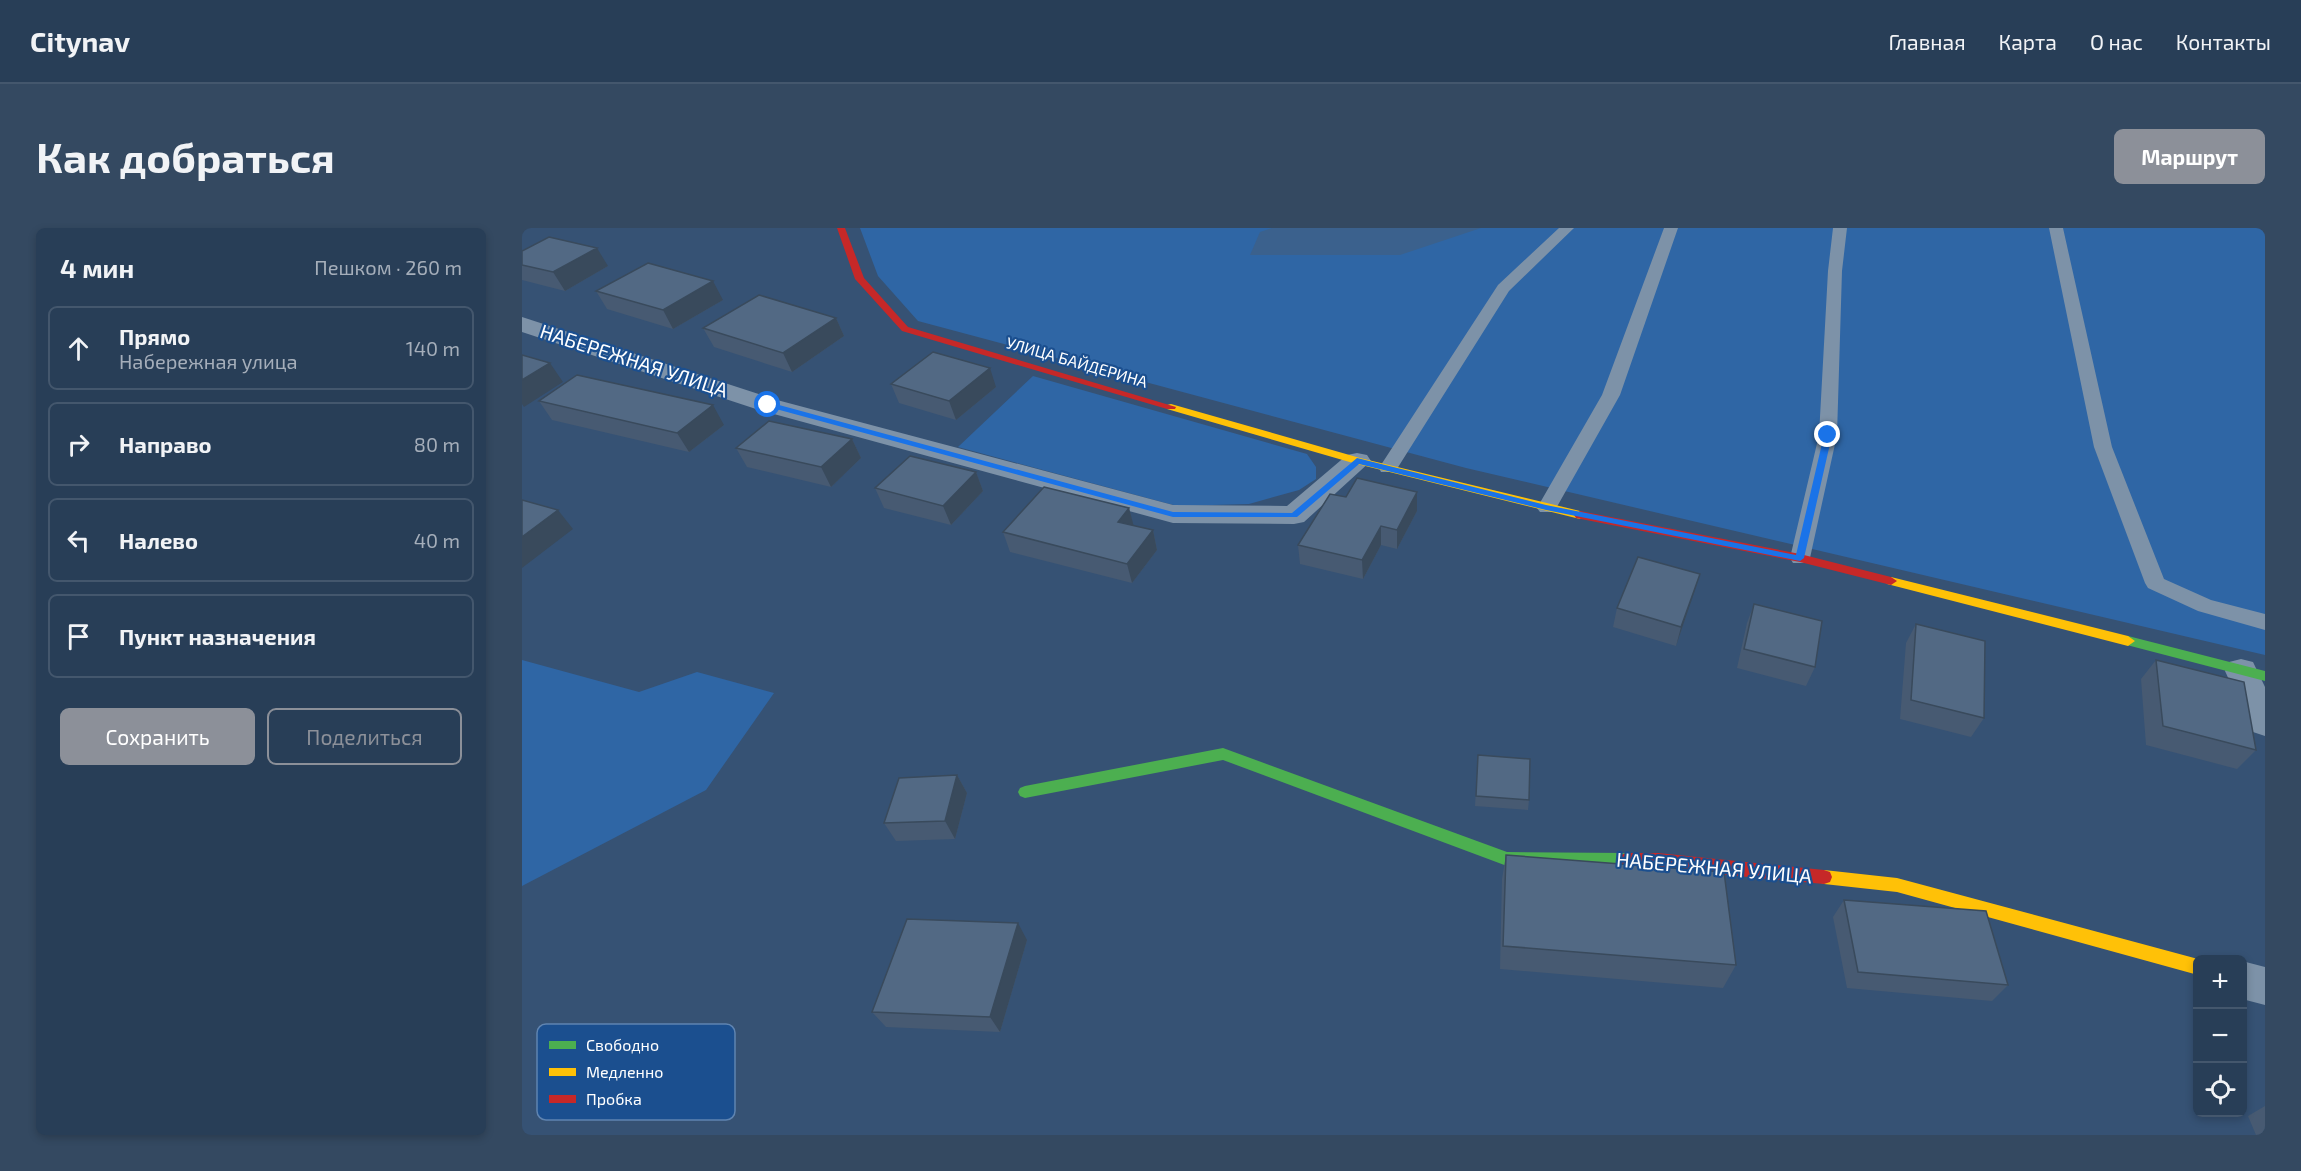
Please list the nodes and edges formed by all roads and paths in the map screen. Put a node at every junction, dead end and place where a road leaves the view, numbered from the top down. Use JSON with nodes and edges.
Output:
{"nodes":[{"id":1,"x":841,"y":228,"type":"edge"},
{"id":2,"x":1567,"y":228,"type":"edge"},
{"id":3,"x":1671,"y":228,"type":"edge"},
{"id":4,"x":1840,"y":228,"type":"edge"},
{"id":5,"x":2056,"y":228,"type":"edge"},
{"id":6,"x":522,"y":324,"type":"edge"},
{"id":7,"x":1357,"y":461,"type":"junction"},
{"id":8,"x":1388,"y":468,"type":"junction"},
{"id":9,"x":1546,"y":508,"type":"junction"},
{"id":10,"x":1800,"y":558,"type":"junction"},
{"id":11,"x":2265,"y":622,"type":"edge"},
{"id":12,"x":2253,"y":674,"type":"edge"},
{"id":13,"x":2265,"y":723,"type":"edge"},
{"id":14,"x":1025,"y":792,"type":"dead end"},
{"id":15,"x":2193,"y":967,"type":"edge"},
{"id":16,"x":2247,"y":981,"type":"edge"},
{"id":17,"x":2265,"y":986,"type":"edge"}],
"edges":[{"from":1,"to":7,"type":"street","name":"УЛИЦА БАЙДЕРИНА"},
{"from":2,"to":8,"type":"lane"},
{"from":3,"to":9,"type":"lane"},
{"from":4,"to":10,"type":"lane"},
{"from":5,"to":11,"type":"lane"},
{"from":6,"to":7,"type":"street","name":"НАБЕРЕЖНАЯ УЛИЦА"},
{"from":7,"to":8,"type":"street","name":"УЛИЦА БАЙДЕРИНА"},
{"from":8,"to":9,"type":"street","name":"УЛИЦА БАЙДЕРИНА"},
{"from":9,"to":10,"type":"street","name":"УЛИЦА БАЙДЕРИНА"},
{"from":10,"to":12,"type":"street","name":"УЛИЦА БАЙДЕРИНА"},
{"from":12,"to":13,"type":"street"},
{"from":14,"to":15,"type":"street","name":"НАБЕРЕЖНАЯ УЛИЦА"},
{"from":16,"to":17,"type":"street"}]}
